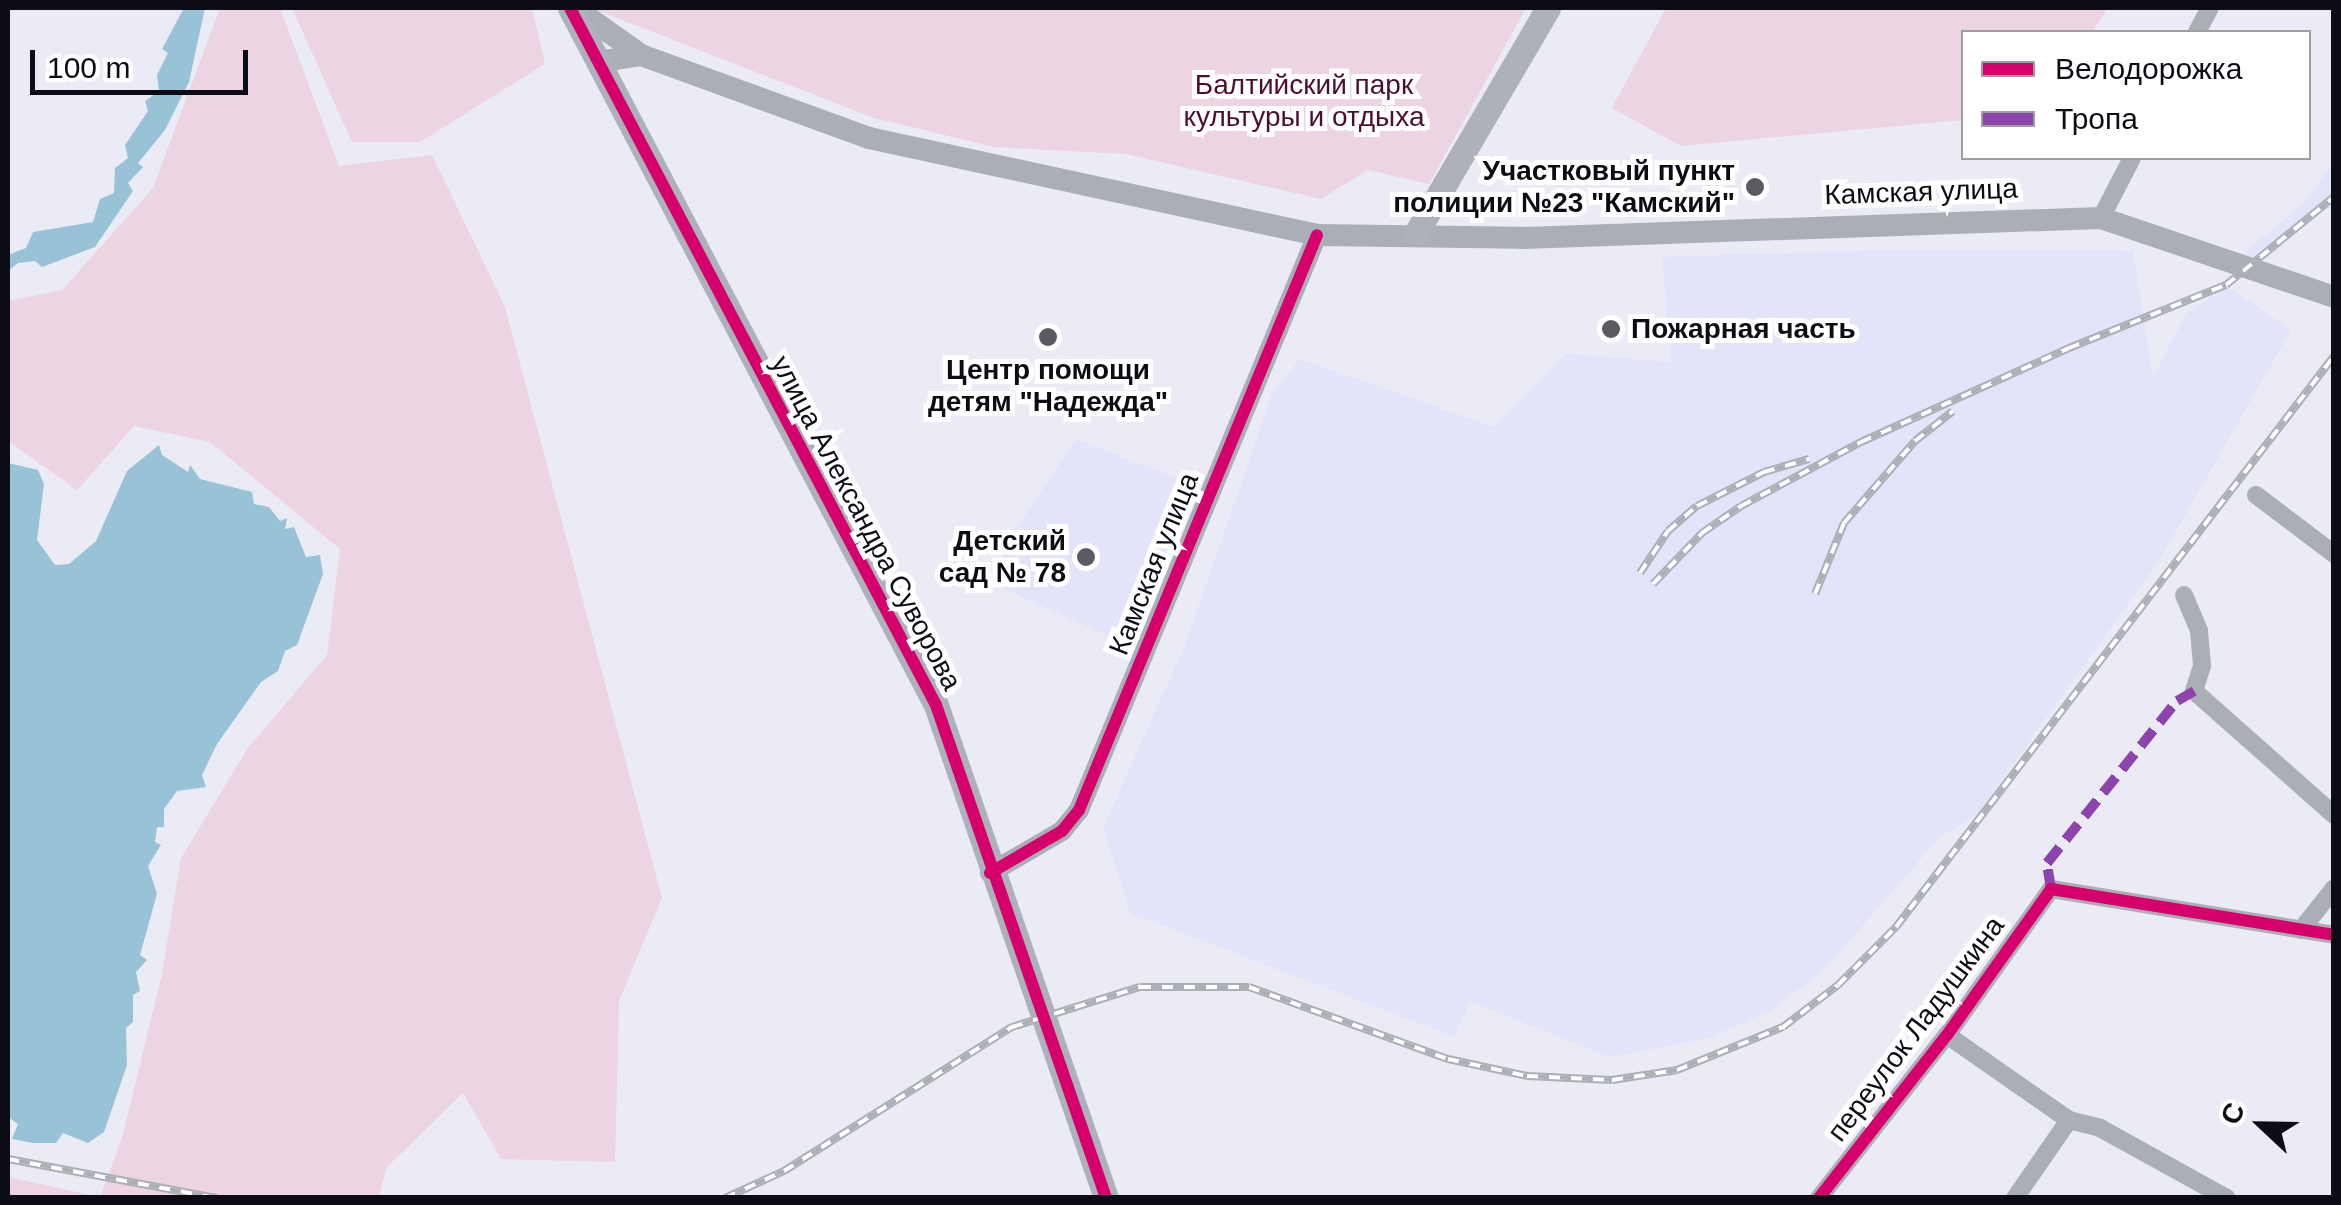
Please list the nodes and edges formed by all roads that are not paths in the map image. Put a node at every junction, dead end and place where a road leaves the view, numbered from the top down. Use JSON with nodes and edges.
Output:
{"nodes":[{"id":1,"x":573,"y":8,"type":"edge"},
{"id":2,"x":1548,"y":8,"type":"edge"},
{"id":3,"x":2210,"y":8,"type":"edge"},
{"id":4,"x":2198,"y":30,"type":"edge"},
{"id":5,"x":641,"y":56,"type":"junction"},
{"id":6,"x":598,"y":62,"type":"junction"},
{"id":7,"x":2131,"y":160,"type":"edge"},
{"id":8,"x":2101,"y":218,"type":"junction"},
{"id":9,"x":1416,"y":232,"type":"junction"},
{"id":10,"x":1317,"y":235,"type":"junction"},
{"id":11,"x":2334,"y":297,"type":"edge"},
{"id":12,"x":2256,"y":495,"type":"dead end"},
{"id":13,"x":2334,"y":554,"type":"edge"},
{"id":14,"x":2184,"y":595,"type":"dead end"},
{"id":15,"x":2334,"y":815,"type":"edge"},
{"id":16,"x":990,"y":873,"type":"junction"},
{"id":17,"x":2334,"y":888,"type":"edge"},
{"id":18,"x":2301,"y":930,"type":"junction"},
{"id":19,"x":2334,"y":935,"type":"edge"},
{"id":20,"x":1947,"y":1035,"type":"junction"},
{"id":21,"x":2069,"y":1120,"type":"junction"},
{"id":22,"x":1106,"y":1198,"type":"edge"},
{"id":23,"x":1819,"y":1198,"type":"edge"},
{"id":24,"x":2015,"y":1198,"type":"edge"},
{"id":25,"x":2226,"y":1198,"type":"edge"}],
"edges":[{"from":1,"to":5,"type":"main road"},
{"from":1,"to":6,"type":"main road","name":"улица Александра Суворова"},
{"from":2,"to":9,"type":"main road"},
{"from":3,"to":4,"type":"street"},
{"from":5,"to":6,"type":"main road","name":"Камская улица"},
{"from":5,"to":10,"type":"main road","name":"Камская улица"},
{"from":6,"to":16,"type":"main road","name":"улица Александра Суворова"},
{"from":7,"to":8,"type":"street"},
{"from":8,"to":9,"type":"main road","name":"Камская улица"},
{"from":8,"to":11,"type":"main road","name":"Камская улица"},
{"from":9,"to":10,"type":"main road","name":"Камская улица"},
{"from":10,"to":16,"type":"street","name":"Камская улица"},
{"from":12,"to":13,"type":"street"},
{"from":14,"to":15,"type":"street"},
{"from":16,"to":22,"type":"main road","name":"улица Александра Суворова"},
{"from":17,"to":18,"type":"street"},
{"from":18,"to":19,"type":"street"},
{"from":18,"to":20,"type":"street","name":"переулок Ладушкина"},
{"from":20,"to":21,"type":"street"},
{"from":20,"to":23,"type":"street","name":"переулок Ладушкина"},
{"from":21,"to":24,"type":"street"},
{"from":21,"to":25,"type":"street"}]}
